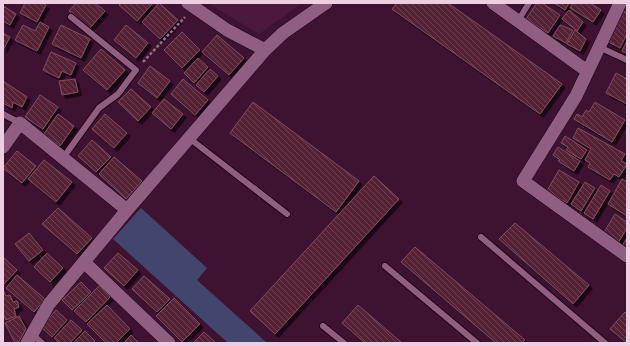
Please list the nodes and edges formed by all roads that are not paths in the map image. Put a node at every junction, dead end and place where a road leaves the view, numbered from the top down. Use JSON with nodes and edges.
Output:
{"nodes":[{"id":1,"x":326,"y":3,"type":"edge"},
{"id":2,"x":493,"y":3,"type":"edge"},
{"id":3,"x":529,"y":3,"type":"edge"},
{"id":4,"x":620,"y":3,"type":"edge"},
{"id":5,"x":191,"y":5,"type":"edge"},
{"id":6,"x":71,"y":17,"type":"dead end"},
{"id":7,"x":518,"y":21,"type":"junction"},
{"id":8,"x":599,"y":47,"type":"junction"},
{"id":9,"x":265,"y":50,"type":"junction"},
{"id":10,"x":627,"y":60,"type":"edge"},
{"id":11,"x":587,"y":71,"type":"junction"},
{"id":12,"x":3,"y":114,"type":"edge"},
{"id":13,"x":20,"y":123,"type":"junction"},
{"id":14,"x":189,"y":138,"type":"junction"},
{"id":15,"x":3,"y":147,"type":"edge"},
{"id":16,"x":63,"y":158,"type":"junction"},
{"id":17,"x":127,"y":210,"type":"junction"},
{"id":18,"x":287,"y":214,"type":"dead end"},
{"id":19,"x":481,"y":237,"type":"dead end"},
{"id":20,"x":627,"y":256,"type":"edge"},
{"id":21,"x":84,"y":262,"type":"junction"},
{"id":22,"x":385,"y":266,"type":"dead end"},
{"id":23,"x":323,"y":326,"type":"dead end"},
{"id":24,"x":29,"y":339,"type":"edge"},
{"id":25,"x":42,"y":343,"type":"edge"},
{"id":26,"x":169,"y":343,"type":"edge"},
{"id":27,"x":344,"y":343,"type":"edge"},
{"id":28,"x":477,"y":343,"type":"edge"},
{"id":29,"x":605,"y":343,"type":"edge"}],
"edges":[{"from":1,"to":9,"type":"street"},
{"from":2,"to":7,"type":"street"},
{"from":3,"to":7,"type":"lane"},
{"from":4,"to":8,"type":"street"},
{"from":5,"to":9,"type":"street"},
{"from":6,"to":16,"type":"lane"},
{"from":7,"to":11,"type":"street"},
{"from":8,"to":10,"type":"lane"},
{"from":8,"to":11,"type":"street"},
{"from":9,"to":14,"type":"street"},
{"from":11,"to":20,"type":"street"},
{"from":12,"to":13,"type":"lane"},
{"from":13,"to":15,"type":"street"},
{"from":13,"to":16,"type":"street"},
{"from":14,"to":17,"type":"street"},
{"from":14,"to":18,"type":"lane"},
{"from":16,"to":17,"type":"street"},
{"from":17,"to":21,"type":"street"},
{"from":19,"to":29,"type":"lane"},
{"from":21,"to":24,"type":"street"},
{"from":21,"to":26,"type":"street"},
{"from":22,"to":28,"type":"lane"},
{"from":23,"to":27,"type":"lane"},
{"from":24,"to":25,"type":"lane"}]}
